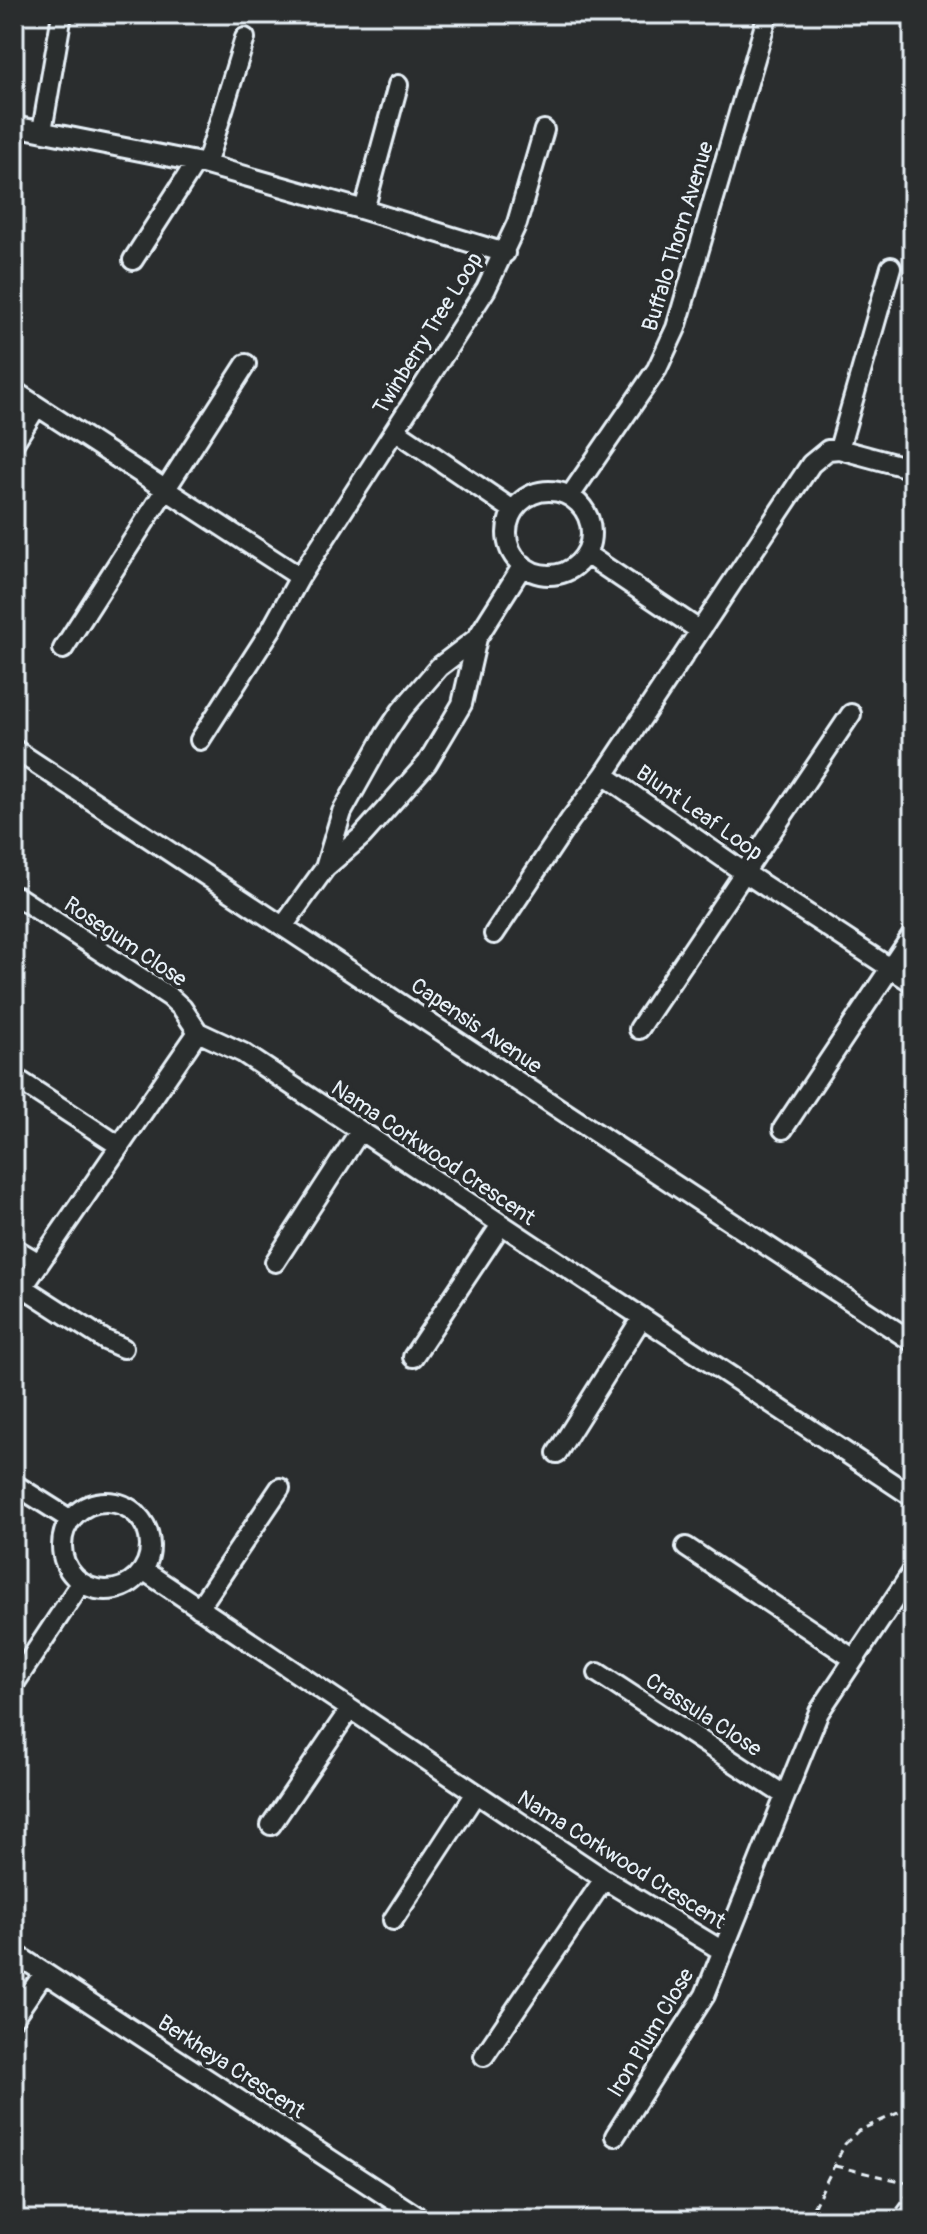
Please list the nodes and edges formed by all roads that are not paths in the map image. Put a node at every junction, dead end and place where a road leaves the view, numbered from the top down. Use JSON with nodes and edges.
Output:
{"nodes":[{"id":1,"x":62,"y":14,"type":"edge"},
{"id":2,"x":768,"y":14,"type":"edge"},
{"id":3,"x":245,"y":38,"type":"dead end"},
{"id":4,"x":398,"y":85,"type":"dead end"},
{"id":5,"x":14,"y":126,"type":"edge"},
{"id":6,"x":544,"y":130,"type":"dead end"},
{"id":7,"x":42,"y":131,"type":"junction"},
{"id":8,"x":201,"y":164,"type":"junction"},
{"id":9,"x":364,"y":210,"type":"junction"},
{"id":10,"x":505,"y":253,"type":"junction"},
{"id":11,"x":133,"y":260,"type":"dead end"},
{"id":12,"x":891,"y":267,"type":"dead end"},
{"id":13,"x":246,"y":364,"type":"dead end"},
{"id":14,"x":14,"y":391,"type":"edge"},
{"id":15,"x":37,"y":406,"type":"junction"},
{"id":16,"x":395,"y":430,"type":"junction"},
{"id":17,"x":14,"y":443,"type":"edge"},
{"id":18,"x":839,"y":449,"type":"junction"},
{"id":19,"x":913,"y":469,"type":"edge"},
{"id":20,"x":167,"y":488,"type":"junction"},
{"id":21,"x":570,"y":496,"type":"junction"},
{"id":22,"x":513,"y":510,"type":"junction"},
{"id":23,"x":586,"y":554,"type":"junction"},
{"id":24,"x":523,"y":565,"type":"junction"},
{"id":25,"x":300,"y":577,"type":"junction"},
{"id":26,"x":699,"y":630,"type":"junction"},
{"id":27,"x":477,"y":638,"type":"junction"},
{"id":28,"x":63,"y":649,"type":"dead end"},
{"id":29,"x":851,"y":714,"type":"dead end"},
{"id":30,"x":200,"y":740,"type":"dead end"},
{"id":31,"x":14,"y":749,"type":"edge"},
{"id":32,"x":604,"y":775,"type":"junction"},
{"id":33,"x":325,"y":868,"type":"junction"},
{"id":34,"x":745,"y":873,"type":"junction"},
{"id":35,"x":18,"y":897,"type":"dead end"},
{"id":36,"x":284,"y":925,"type":"junction"},
{"id":37,"x":494,"y":934,"type":"dead end"},
{"id":38,"x":913,"y":934,"type":"edge"},
{"id":39,"x":891,"y":968,"type":"junction"},
{"id":40,"x":913,"y":983,"type":"edge"},
{"id":41,"x":639,"y":1029,"type":"dead end"},
{"id":42,"x":198,"y":1032,"type":"junction"},
{"id":43,"x":14,"y":1077,"type":"edge"},
{"id":44,"x":783,"y":1129,"type":"dead end"},
{"id":45,"x":360,"y":1131,"type":"junction"},
{"id":46,"x":118,"y":1145,"type":"junction"},
{"id":47,"x":501,"y":1225,"type":"junction"},
{"id":48,"x":14,"y":1248,"type":"edge"},
{"id":49,"x":275,"y":1262,"type":"dead end"},
{"id":50,"x":39,"y":1263,"type":"junction"},
{"id":51,"x":19,"y":1294,"type":"edge"},
{"id":52,"x":641,"y":1319,"type":"junction"},
{"id":53,"x":913,"y":1342,"type":"edge"},
{"id":54,"x":123,"y":1348,"type":"dead end"},
{"id":55,"x":413,"y":1357,"type":"dead end"},
{"id":56,"x":557,"y":1453,"type":"dead end"},
{"id":57,"x":14,"y":1484,"type":"edge"},
{"id":58,"x":280,"y":1488,"type":"dead end"},
{"id":59,"x":913,"y":1497,"type":"edge"},
{"id":60,"x":71,"y":1520,"type":"junction"},
{"id":61,"x":686,"y":1547,"type":"dead end"},
{"id":62,"x":143,"y":1570,"type":"junction"},
{"id":63,"x":913,"y":1571,"type":"edge"},
{"id":64,"x":81,"y":1583,"type":"junction"},
{"id":65,"x":199,"y":1608,"type":"junction"},
{"id":66,"x":854,"y":1659,"type":"junction"},
{"id":67,"x":598,"y":1673,"type":"dead end"},
{"id":68,"x":14,"y":1684,"type":"edge"},
{"id":69,"x":350,"y":1709,"type":"junction"},
{"id":70,"x":476,"y":1793,"type":"junction"},
{"id":71,"x":784,"y":1795,"type":"junction"},
{"id":72,"x":271,"y":1825,"type":"dead end"},
{"id":73,"x":604,"y":1879,"type":"junction"},
{"id":74,"x":393,"y":1920,"type":"dead end"},
{"id":75,"x":721,"y":1950,"type":"junction"},
{"id":76,"x":14,"y":1953,"type":"edge"},
{"id":77,"x":44,"y":1973,"type":"junction"},
{"id":78,"x":14,"y":2017,"type":"edge"},
{"id":79,"x":484,"y":2056,"type":"dead end"},
{"id":80,"x":615,"y":2136,"type":"dead end"},
{"id":81,"x":423,"y":2220,"type":"edge"}],
"edges":[{"from":1,"to":7,"type":"street"},
{"from":2,"to":21,"type":"street","name":"Buffalo Thorn Avenue"},
{"from":3,"to":8,"type":"street"},
{"from":4,"to":9,"type":"street"},
{"from":5,"to":7,"type":"street","name":"Twinberry Tree Loop"},
{"from":6,"to":10,"type":"street"},
{"from":7,"to":8,"type":"street","name":"Twinberry Tree Loop"},
{"from":8,"to":9,"type":"street","name":"Twinberry Tree Loop"},
{"from":8,"to":11,"type":"street"},
{"from":9,"to":10,"type":"street","name":"Twinberry Tree Loop"},
{"from":10,"to":16,"type":"street","name":"Twinberry Tree Loop"},
{"from":12,"to":18,"type":"street"},
{"from":13,"to":20,"type":"street"},
{"from":14,"to":15,"type":"street"},
{"from":15,"to":17,"type":"street"},
{"from":15,"to":20,"type":"street"},
{"from":16,"to":22,"type":"street"},
{"from":16,"to":25,"type":"street","name":"Twinberry Tree Loop"},
{"from":18,"to":19,"type":"street"},
{"from":18,"to":26,"type":"street","name":"Blunt Leaf Loop"},
{"from":20,"to":25,"type":"street"},
{"from":20,"to":28,"type":"street"},
{"from":21,"to":22,"type":"street"},
{"from":21,"to":23,"type":"street"},
{"from":22,"to":24,"type":"street"},
{"from":23,"to":24,"type":"street"},
{"from":23,"to":26,"type":"street"},
{"from":24,"to":27,"type":"street"},
{"from":25,"to":30,"type":"street","name":"Twinberry Tree Loop"},
{"from":26,"to":32,"type":"street","name":"Blunt Leaf Loop"},
{"from":27,"to":33,"type":"street"},
{"from":27,"to":33,"type":"street"},
{"from":29,"to":34,"type":"street"},
{"from":31,"to":36,"type":"street","name":"Capensis Avenue"},
{"from":32,"to":34,"type":"street","name":"Blunt Leaf Loop"},
{"from":32,"to":37,"type":"street"},
{"from":33,"to":36,"type":"street"},
{"from":34,"to":39,"type":"street","name":"Blunt Leaf Loop"},
{"from":34,"to":41,"type":"street"},
{"from":35,"to":42,"type":"street","name":"Rosegum Close"},
{"from":36,"to":53,"type":"street","name":"Capensis Avenue"},
{"from":38,"to":39,"type":"street"},
{"from":39,"to":40,"type":"street","name":"Blunt Leaf Loop"},
{"from":39,"to":44,"type":"street"},
{"from":42,"to":45,"type":"street","name":"Nama Corkwood Crescent"},
{"from":42,"to":46,"type":"street"},
{"from":43,"to":46,"type":"street"},
{"from":45,"to":47,"type":"street","name":"Nama Corkwood Crescent"},
{"from":45,"to":49,"type":"street"},
{"from":46,"to":50,"type":"street"},
{"from":47,"to":52,"type":"street","name":"Nama Corkwood Crescent"},
{"from":47,"to":55,"type":"street"},
{"from":48,"to":50,"type":"street"},
{"from":50,"to":51,"type":"street"},
{"from":51,"to":54,"type":"street"},
{"from":52,"to":56,"type":"street"},
{"from":52,"to":59,"type":"street","name":"Nama Corkwood Crescent"},
{"from":57,"to":60,"type":"street"},
{"from":58,"to":65,"type":"street"},
{"from":60,"to":62,"type":"street"},
{"from":60,"to":64,"type":"street"},
{"from":61,"to":66,"type":"street"},
{"from":62,"to":64,"type":"street"},
{"from":62,"to":65,"type":"street","name":"Nama Corkwood Crescent"},
{"from":63,"to":66,"type":"street","name":"Nama Corkwood Crescent"},
{"from":64,"to":68,"type":"street"},
{"from":65,"to":69,"type":"street","name":"Nama Corkwood Crescent"},
{"from":66,"to":71,"type":"street","name":"Nama Corkwood Crescent"},
{"from":67,"to":71,"type":"street","name":"Crassula Close"},
{"from":69,"to":70,"type":"street","name":"Nama Corkwood Crescent"},
{"from":69,"to":72,"type":"street"},
{"from":70,"to":73,"type":"street","name":"Nama Corkwood Crescent"},
{"from":70,"to":74,"type":"street"},
{"from":71,"to":75,"type":"street","name":"Nama Corkwood Crescent"},
{"from":73,"to":75,"type":"street","name":"Nama Corkwood Crescent"},
{"from":73,"to":79,"type":"street"},
{"from":75,"to":80,"type":"street","name":"Iron Plum Close"},
{"from":76,"to":77,"type":"street","name":"Berkheya Crescent"},
{"from":77,"to":78,"type":"street"},
{"from":77,"to":81,"type":"street","name":"Berkheya Crescent"}]}
